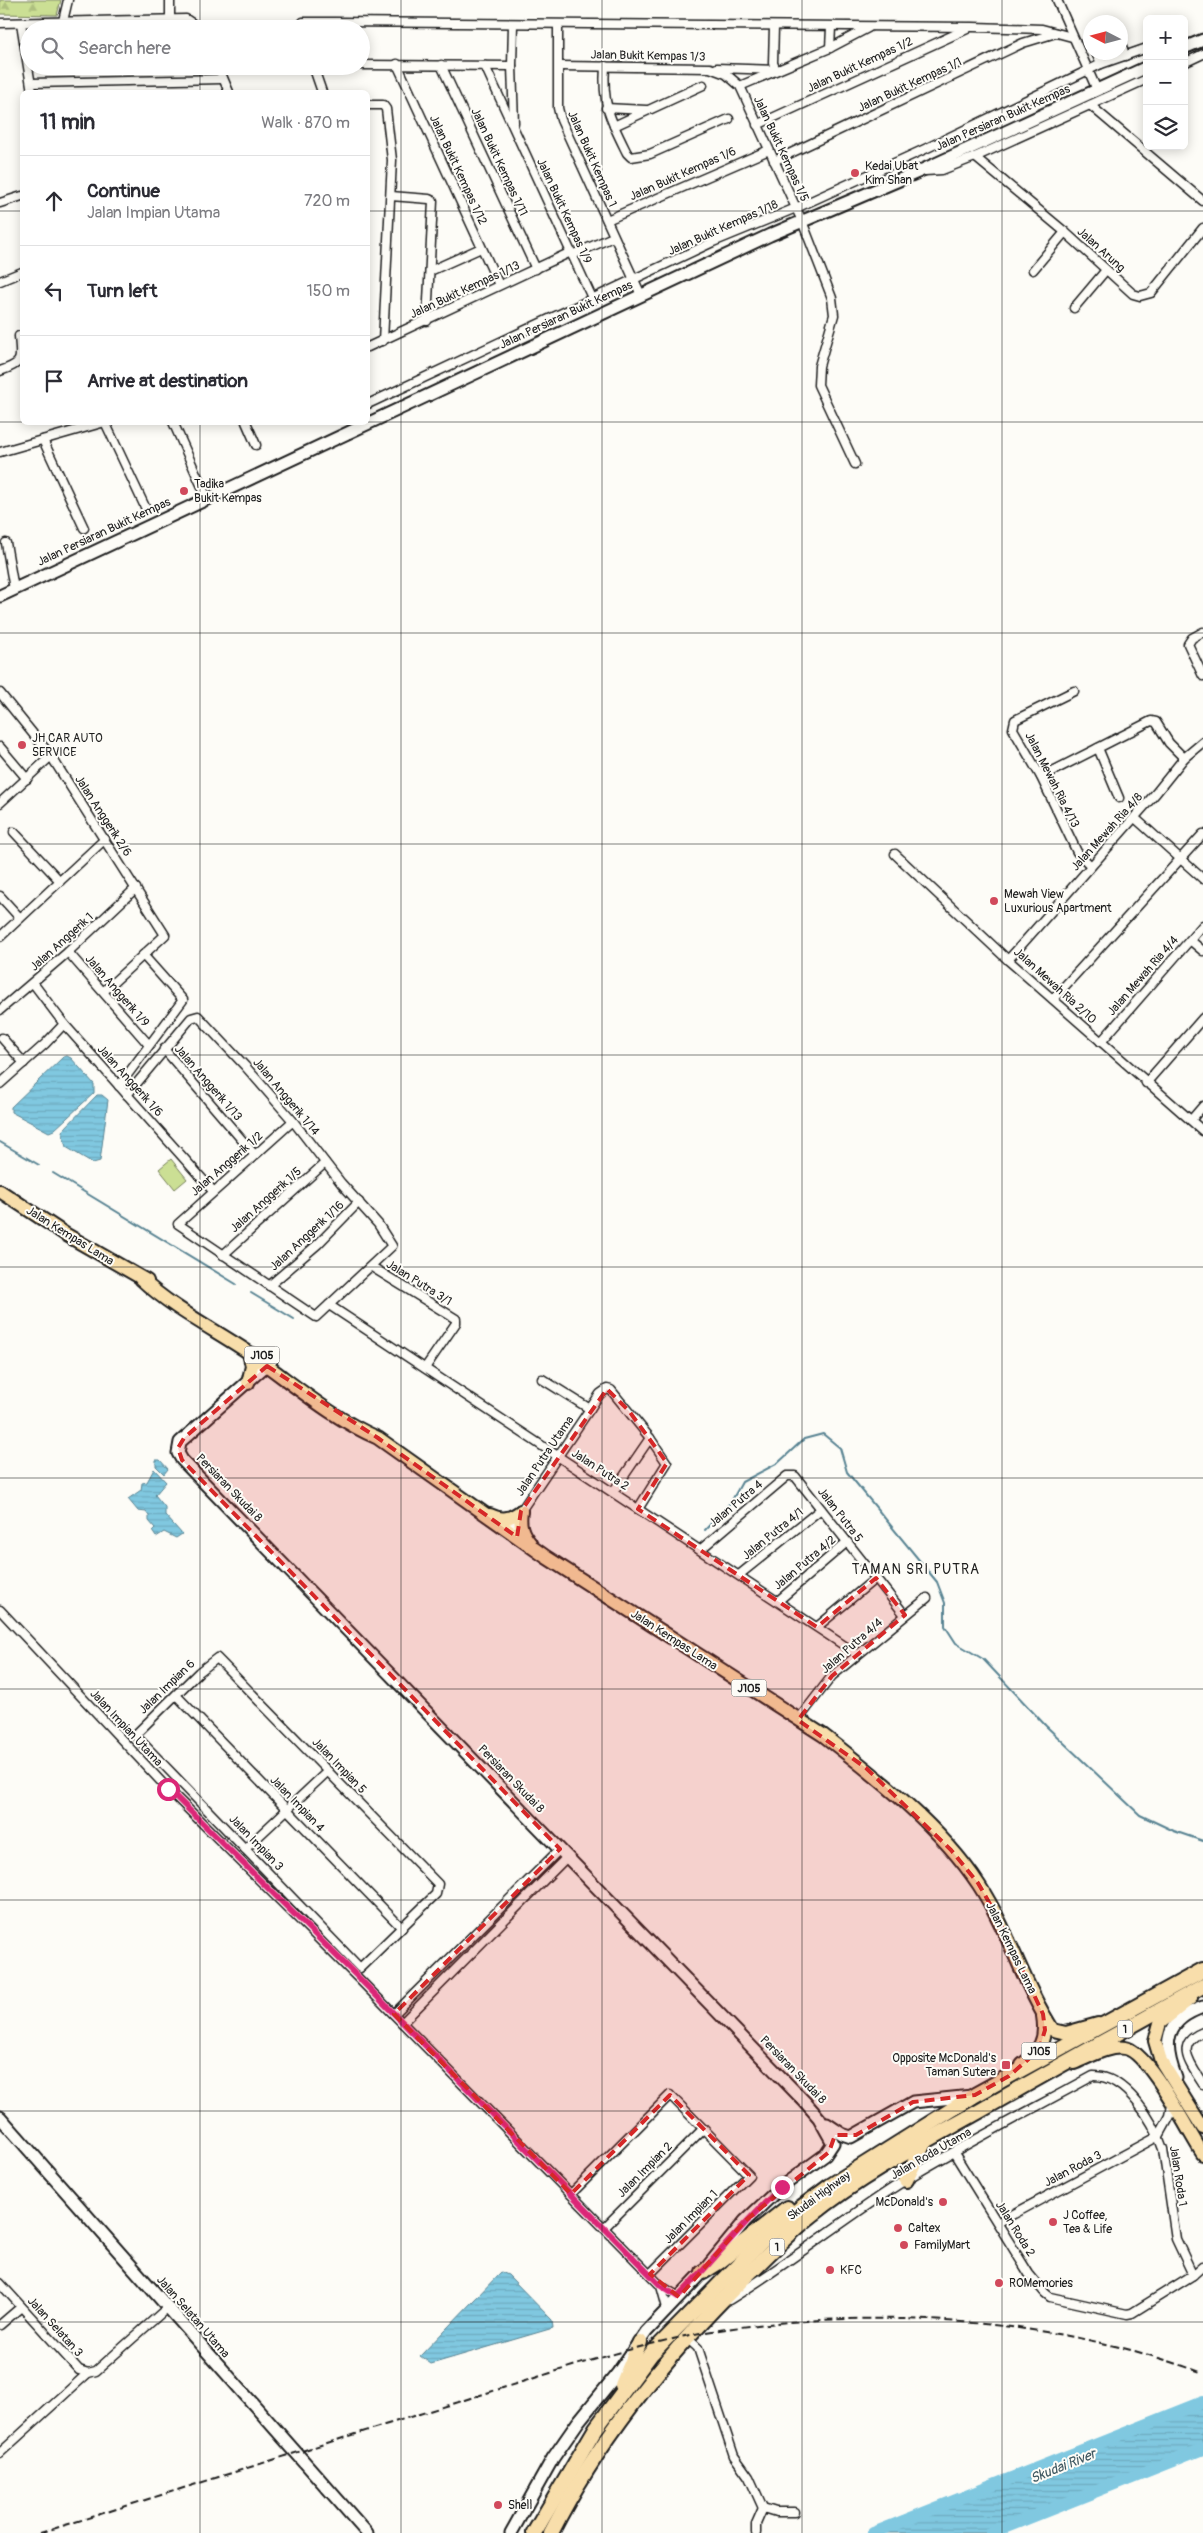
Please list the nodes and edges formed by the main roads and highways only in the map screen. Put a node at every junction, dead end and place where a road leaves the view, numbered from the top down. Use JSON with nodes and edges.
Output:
{"nodes":[{"id":1,"x":0,"y":1191,"type":"edge"},
{"id":2,"x":141,"y":1279,"type":"junction"},
{"id":3,"x":249,"y":1353,"type":"junction"},
{"id":4,"x":269,"y":1363,"type":"junction"},
{"id":5,"x":248,"y":1383,"type":"road end"},
{"id":6,"x":458,"y":1495,"type":"junction"},
{"id":7,"x":546,"y":1557,"type":"junction"},
{"id":8,"x":1203,"y":1970,"type":"edge"},
{"id":9,"x":1203,"y":1987,"type":"edge"},
{"id":10,"x":1043,"y":2014,"type":"junction"},
{"id":11,"x":1108,"y":2021,"type":"junction"},
{"id":12,"x":1048,"y":2072,"type":"junction"},
{"id":13,"x":1009,"y":2076,"type":"junction"},
{"id":14,"x":1203,"y":2128,"type":"edge"},
{"id":15,"x":924,"y":2143,"type":"junction"},
{"id":16,"x":1203,"y":2154,"type":"edge"},
{"id":17,"x":906,"y":2180,"type":"road end"},
{"id":18,"x":830,"y":2186,"type":"junction"},
{"id":19,"x":703,"y":2272,"type":"road end"},
{"id":20,"x":640,"y":2342,"type":"road end"},
{"id":21,"x":618,"y":2397,"type":"junction"},
{"id":22,"x":534,"y":2533,"type":"edge"},
{"id":23,"x":551,"y":2533,"type":"edge"}],
"edges":[{"from":1,"to":2,"type":"main road","name":"Jalan Kempas Lama","number":"J105"},
{"from":2,"to":3,"type":"main road","name":"Jalan Kempas Lama","number":"J105"},
{"from":2,"to":4,"type":"main road","name":"Jalan Kempas Lama","number":"J105"},
{"from":3,"to":4,"type":"main road","name":"Jalan Kempas Lama","number":"J105"},
{"from":3,"to":5,"type":"main road"},
{"from":4,"to":6,"type":"main road","name":"Jalan Kempas Lama","number":"J105"},
{"from":6,"to":7,"type":"main road","name":"Jalan Kempas Lama","number":"J105"},
{"from":6,"to":7,"type":"main road"},
{"from":7,"to":10,"type":"main road","name":"Jalan Kempas Lama","number":"J105"},
{"from":8,"to":11,"type":"highway","name":"Skudai Highway","number":"1"},
{"from":9,"to":12,"type":"highway","name":"Skudai Highway","number":"1"},
{"from":9,"to":14,"type":"main road"},
{"from":10,"to":11,"type":"main road","name":"Jalan Kempas Lama","number":"J105"},
{"from":10,"to":13,"type":"main road","name":"Jalan Kempas Lama","number":"J105"},
{"from":11,"to":13,"type":"highway","name":"Skudai Highway","number":"1"},
{"from":12,"to":15,"type":"highway","name":"Skudai Highway","number":"1"},
{"from":12,"to":16,"type":"main road"},
{"from":13,"to":18,"type":"highway","name":"Skudai Highway","number":"1"},
{"from":15,"to":17,"type":"highway"},
{"from":15,"to":23,"type":"highway","name":"Skudai Highway","number":"1"},
{"from":18,"to":19,"type":"highway"},
{"from":18,"to":21,"type":"highway","name":"Skudai Highway","number":"1"},
{"from":20,"to":21,"type":"highway"},
{"from":21,"to":22,"type":"highway","name":"Skudai Highway","number":"1"}]}
